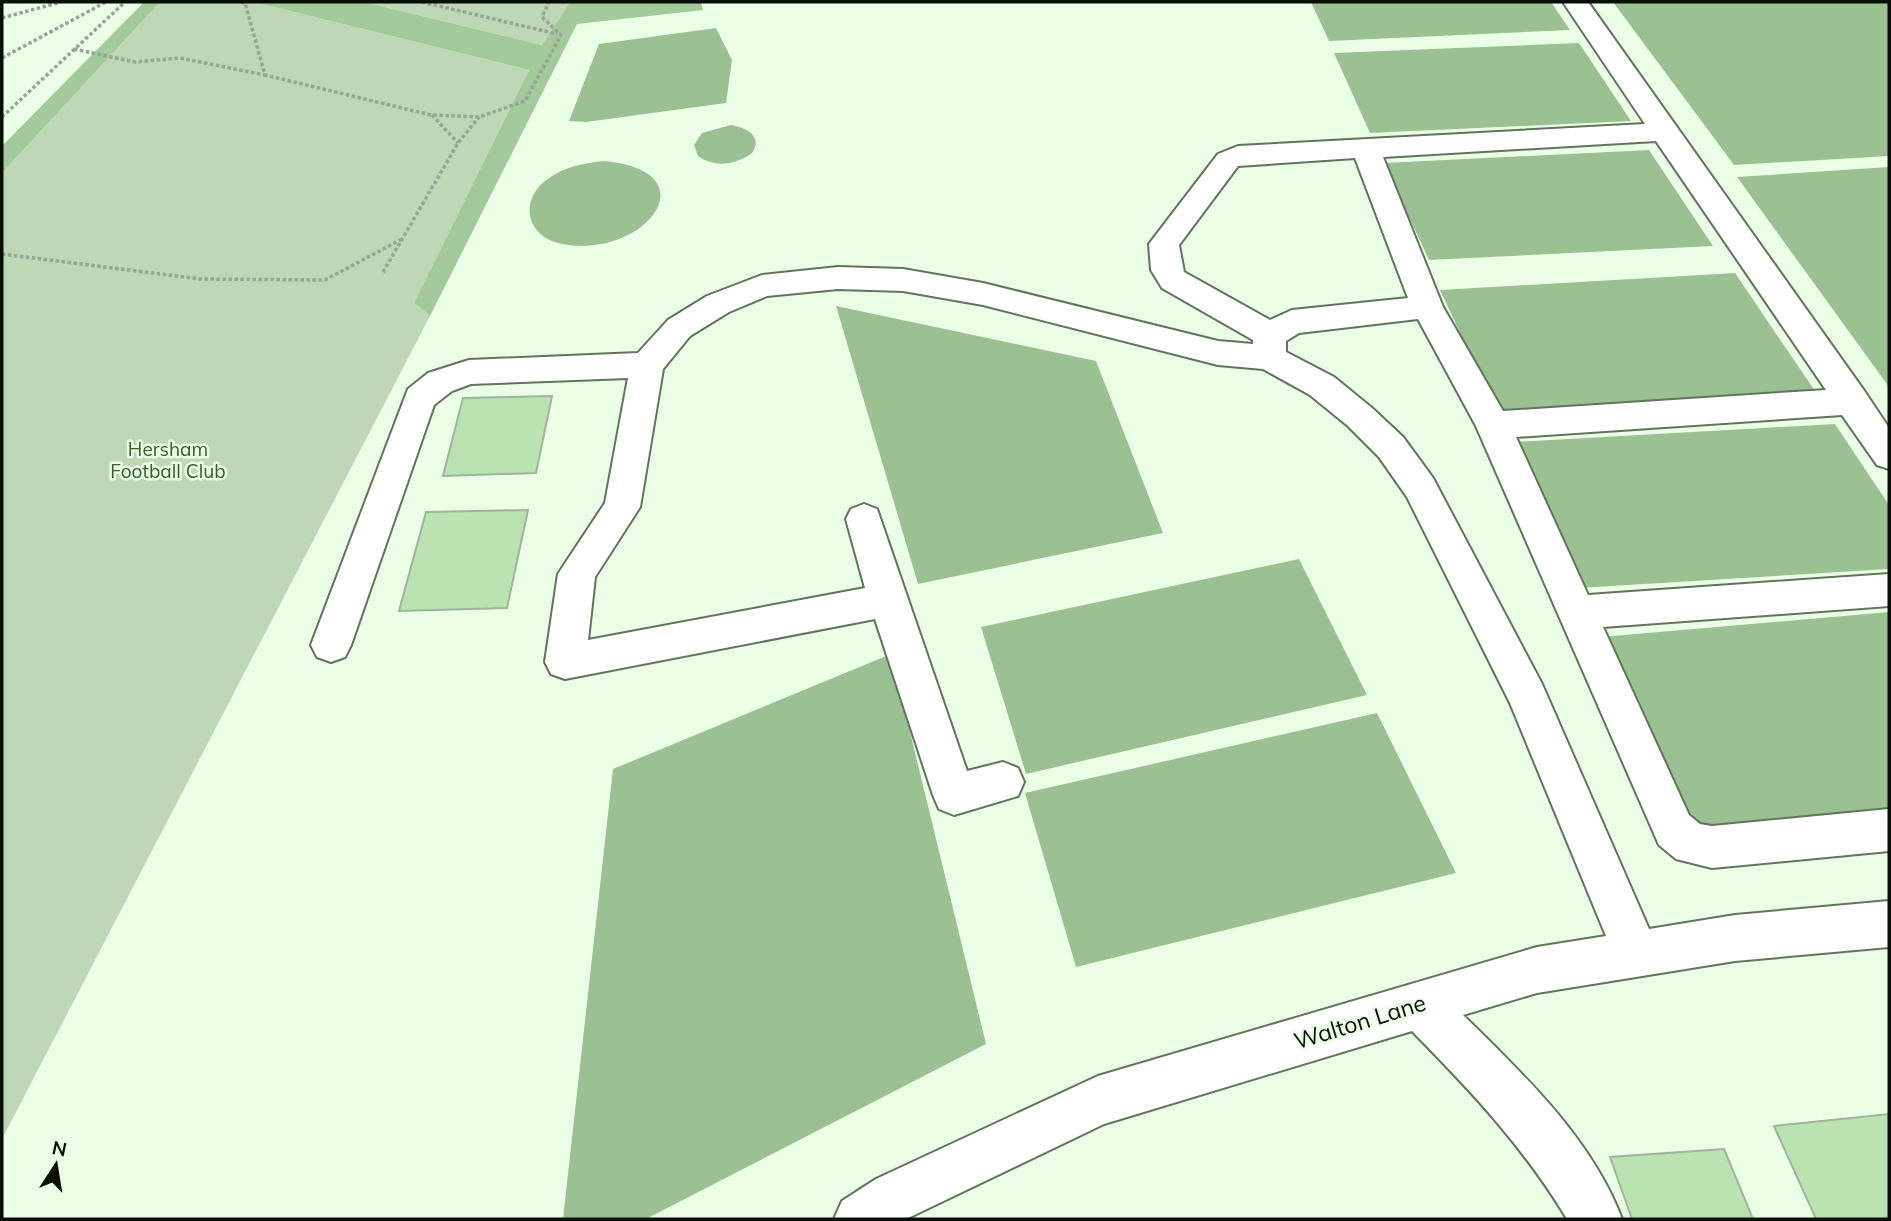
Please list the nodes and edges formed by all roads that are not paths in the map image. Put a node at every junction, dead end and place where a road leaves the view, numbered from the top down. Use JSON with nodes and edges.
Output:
{"nodes":[{"id":1,"x":1576,"y":2,"type":"edge"},
{"id":2,"x":1664,"y":132,"type":"junction"},
{"id":3,"x":1366,"y":149,"type":"junction"},
{"id":4,"x":1427,"y":307,"type":"junction"},
{"id":5,"x":1270,"y":347,"type":"junction"},
{"id":6,"x":647,"y":365,"type":"junction"},
{"id":7,"x":1853,"y":401,"type":"junction"},
{"id":8,"x":1493,"y":425,"type":"junction"},
{"id":9,"x":1889,"y":455,"type":"edge"},
{"id":10,"x":863,"y":519,"type":"dead end"},
{"id":11,"x":1889,"y":590,"type":"edge"},
{"id":12,"x":888,"y":600,"type":"junction"},
{"id":13,"x":1576,"y":612,"type":"junction"},
{"id":14,"x":331,"y":645,"type":"dead end"},
{"id":15,"x":1003,"y":782,"type":"dead end"},
{"id":16,"x":1889,"y":830,"type":"edge"},
{"id":17,"x":1889,"y":924,"type":"edge"},
{"id":18,"x":1637,"y":954,"type":"junction"},
{"id":19,"x":1419,"y":1005,"type":"junction"},
{"id":20,"x":860,"y":1219,"type":"edge"},
{"id":21,"x":1596,"y":1219,"type":"edge"}],
"edges":[{"from":1,"to":2,"type":"street"},
{"from":2,"to":3,"type":"street"},
{"from":2,"to":7,"type":"street"},
{"from":3,"to":4,"type":"street"},
{"from":3,"to":5,"type":"street"},
{"from":4,"to":5,"type":"street"},
{"from":4,"to":8,"type":"street"},
{"from":5,"to":6,"type":"street"},
{"from":5,"to":18,"type":"street"},
{"from":6,"to":12,"type":"street"},
{"from":6,"to":14,"type":"street"},
{"from":7,"to":8,"type":"street"},
{"from":7,"to":9,"type":"street"},
{"from":8,"to":13,"type":"street"},
{"from":10,"to":12,"type":"street"},
{"from":11,"to":13,"type":"street"},
{"from":12,"to":15,"type":"street"},
{"from":13,"to":16,"type":"street"},
{"from":17,"to":18,"type":"street","name":"Walton Lane"},
{"from":18,"to":19,"type":"street","name":"Walton Lane"},
{"from":19,"to":20,"type":"street","name":"Walton Lane"},
{"from":19,"to":21,"type":"street"}]}
